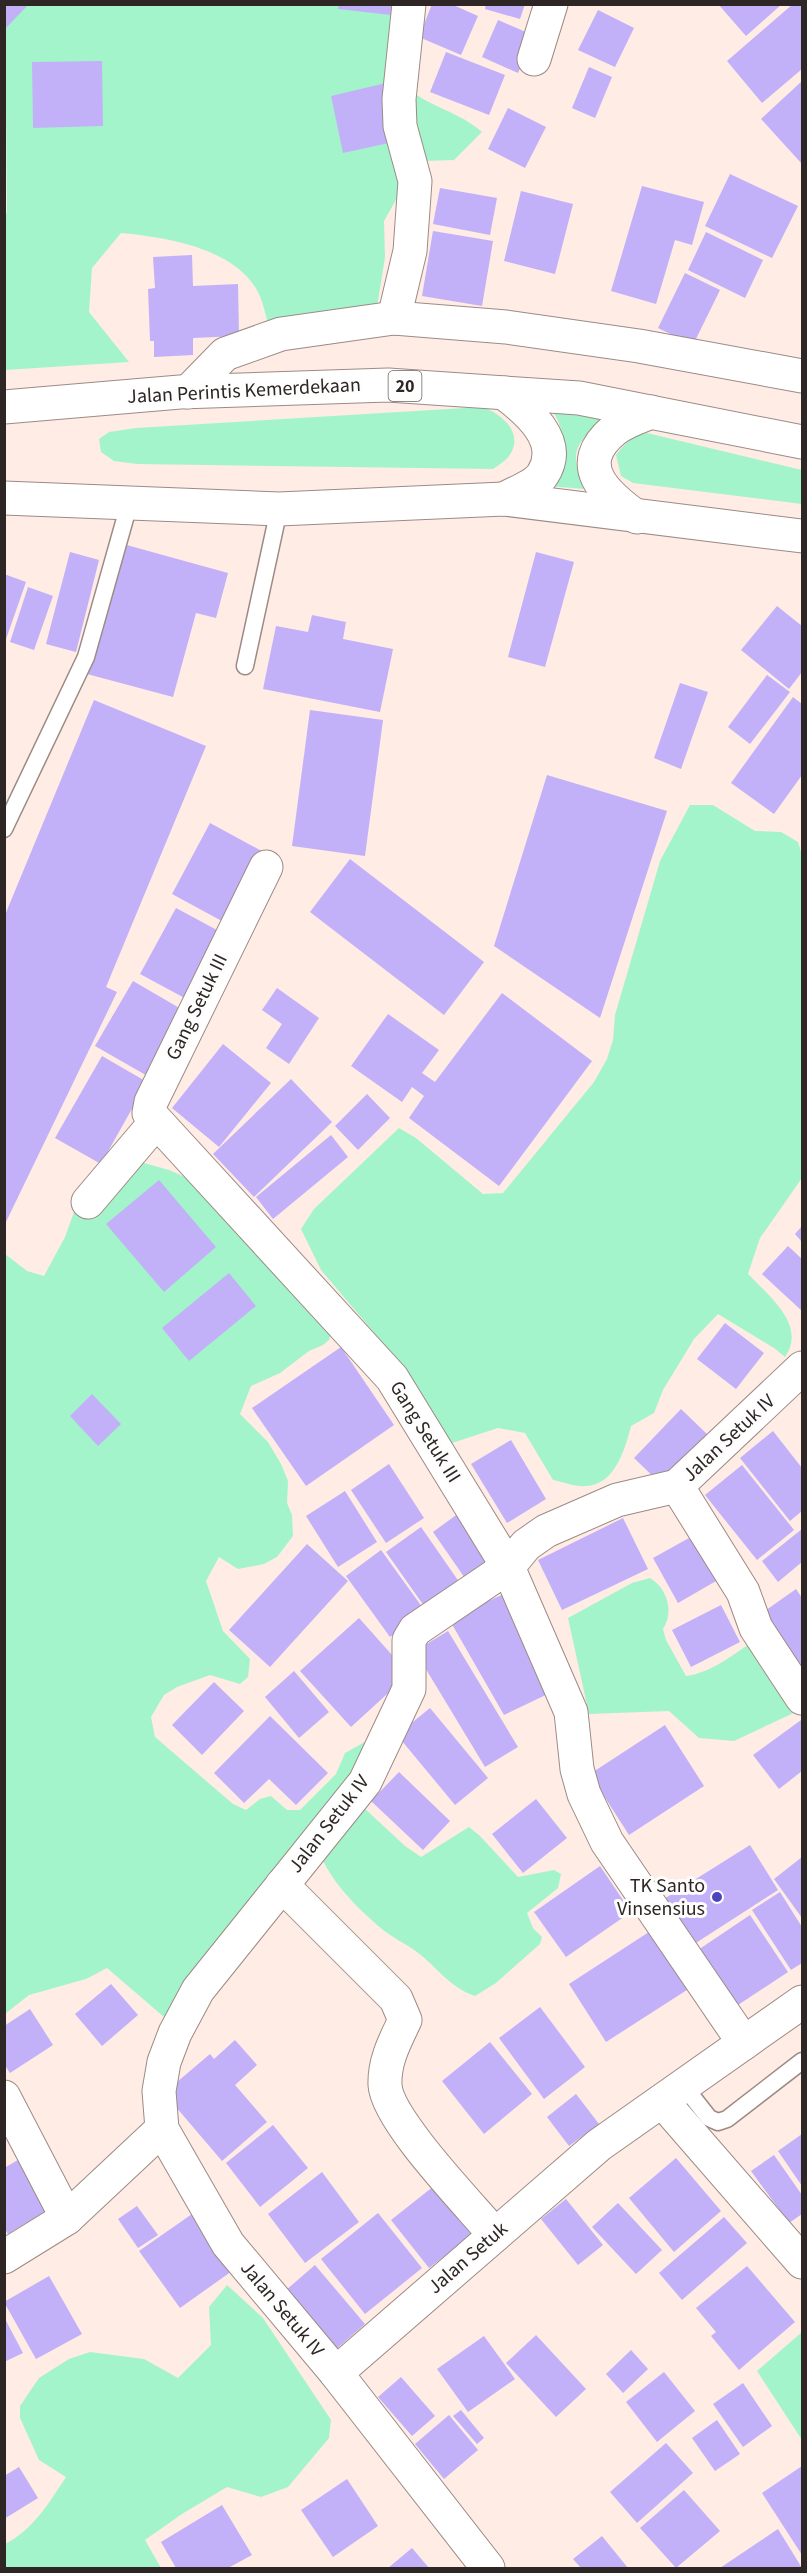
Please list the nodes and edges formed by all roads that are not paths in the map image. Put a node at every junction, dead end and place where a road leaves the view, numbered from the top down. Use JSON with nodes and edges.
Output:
{"nodes":[{"id":1,"x":408,"y":4,"type":"edge"},
{"id":2,"x":551,"y":4,"type":"edge"},
{"id":3,"x":534,"y":59,"type":"dead end"},
{"id":4,"x":394,"y":318,"type":"junction"},
{"id":5,"x":802,"y":376,"type":"edge"},
{"id":6,"x":188,"y":392,"type":"junction"},
{"id":7,"x":504,"y":393,"type":"junction"},
{"id":8,"x":4,"y":407,"type":"edge"},
{"id":9,"x":651,"y":412,"type":"junction"},
{"id":10,"x":802,"y":442,"type":"edge"},
{"id":11,"x":4,"y":498,"type":"edge"},
{"id":12,"x":504,"y":499,"type":"junction"},
{"id":13,"x":130,"y":501,"type":"junction"},
{"id":14,"x":279,"y":509,"type":"junction"},
{"id":15,"x":637,"y":517,"type":"junction"},
{"id":16,"x":802,"y":536,"type":"edge"},
{"id":17,"x":245,"y":666,"type":"dead end"},
{"id":18,"x":4,"y":829,"type":"edge"},
{"id":19,"x":266,"y":867,"type":"dead end"},
{"id":20,"x":155,"y":1123,"type":"junction"},
{"id":21,"x":88,"y":1202,"type":"dead end"},
{"id":22,"x":802,"y":1368,"type":"edge"},
{"id":23,"x":677,"y":1486,"type":"junction"},
{"id":24,"x":508,"y":1567,"type":"junction"},
{"id":25,"x":802,"y":1698,"type":"edge"},
{"id":26,"x":282,"y":1885,"type":"junction"},
{"id":27,"x":802,"y":2002,"type":"edge"},
{"id":28,"x":744,"y":2043,"type":"junction"},
{"id":29,"x":802,"y":2061,"type":"edge"},
{"id":30,"x":672,"y":2093,"type":"junction"},
{"id":31,"x":4,"y":2097,"type":"edge"},
{"id":32,"x":162,"y":2129,"type":"junction"},
{"id":33,"x":67,"y":2218,"type":"junction"},
{"id":34,"x":495,"y":2235,"type":"junction"},
{"id":35,"x":4,"y":2257,"type":"edge"},
{"id":36,"x":802,"y":2262,"type":"edge"},
{"id":37,"x":336,"y":2373,"type":"junction"},
{"id":38,"x":488,"y":2568,"type":"edge"}],
"edges":[{"from":1,"to":4,"type":"main road"},
{"from":2,"to":3,"type":"main road"},
{"from":4,"to":5,"type":"main road"},
{"from":4,"to":6,"type":"main road"},
{"from":6,"to":7,"type":"main road","name":"Jalan Perintis Kemerdekaan","number":"20"},
{"from":6,"to":8,"type":"main road","name":"Jalan Perintis Kemerdekaan","number":"20"},
{"from":7,"to":9,"type":"main road","name":"Jalan Perintis Kemerdekaan","number":"20"},
{"from":7,"to":12,"type":"main road"},
{"from":9,"to":10,"type":"main road","name":"Jalan Perintis Kemerdekaan","number":"20"},
{"from":9,"to":15,"type":"main road"},
{"from":11,"to":13,"type":"main road"},
{"from":12,"to":14,"type":"main road"},
{"from":12,"to":15,"type":"main road"},
{"from":13,"to":14,"type":"main road"},
{"from":13,"to":18,"type":"lane"},
{"from":14,"to":17,"type":"lane"},
{"from":15,"to":16,"type":"main road"},
{"from":19,"to":20,"type":"main road","name":"Gang Setuk III"},
{"from":20,"to":21,"type":"main road"},
{"from":20,"to":24,"type":"main road","name":"Gang Setuk III"},
{"from":22,"to":23,"type":"main road","name":"Jalan Setuk IV"},
{"from":23,"to":24,"type":"main road","name":"Jalan Setuk IV"},
{"from":23,"to":25,"type":"main road"},
{"from":24,"to":26,"type":"main road","name":"Jalan Setuk IV"},
{"from":24,"to":28,"type":"main road","name":"Gang Setuk III"},
{"from":26,"to":32,"type":"main road","name":"Jalan Setuk IV"},
{"from":26,"to":34,"type":"main road"},
{"from":27,"to":28,"type":"main road","name":"Jalan Setuk"},
{"from":28,"to":30,"type":"main road","name":"Jalan Setuk"},
{"from":29,"to":30,"type":"lane"},
{"from":30,"to":34,"type":"main road","name":"Jalan Setuk"},
{"from":30,"to":36,"type":"main road"},
{"from":31,"to":33,"type":"main road"},
{"from":32,"to":33,"type":"main road"},
{"from":32,"to":37,"type":"main road","name":"Jalan Setuk IV"},
{"from":33,"to":35,"type":"main road"},
{"from":34,"to":37,"type":"main road","name":"Jalan Setuk"},
{"from":37,"to":38,"type":"main road"}]}
